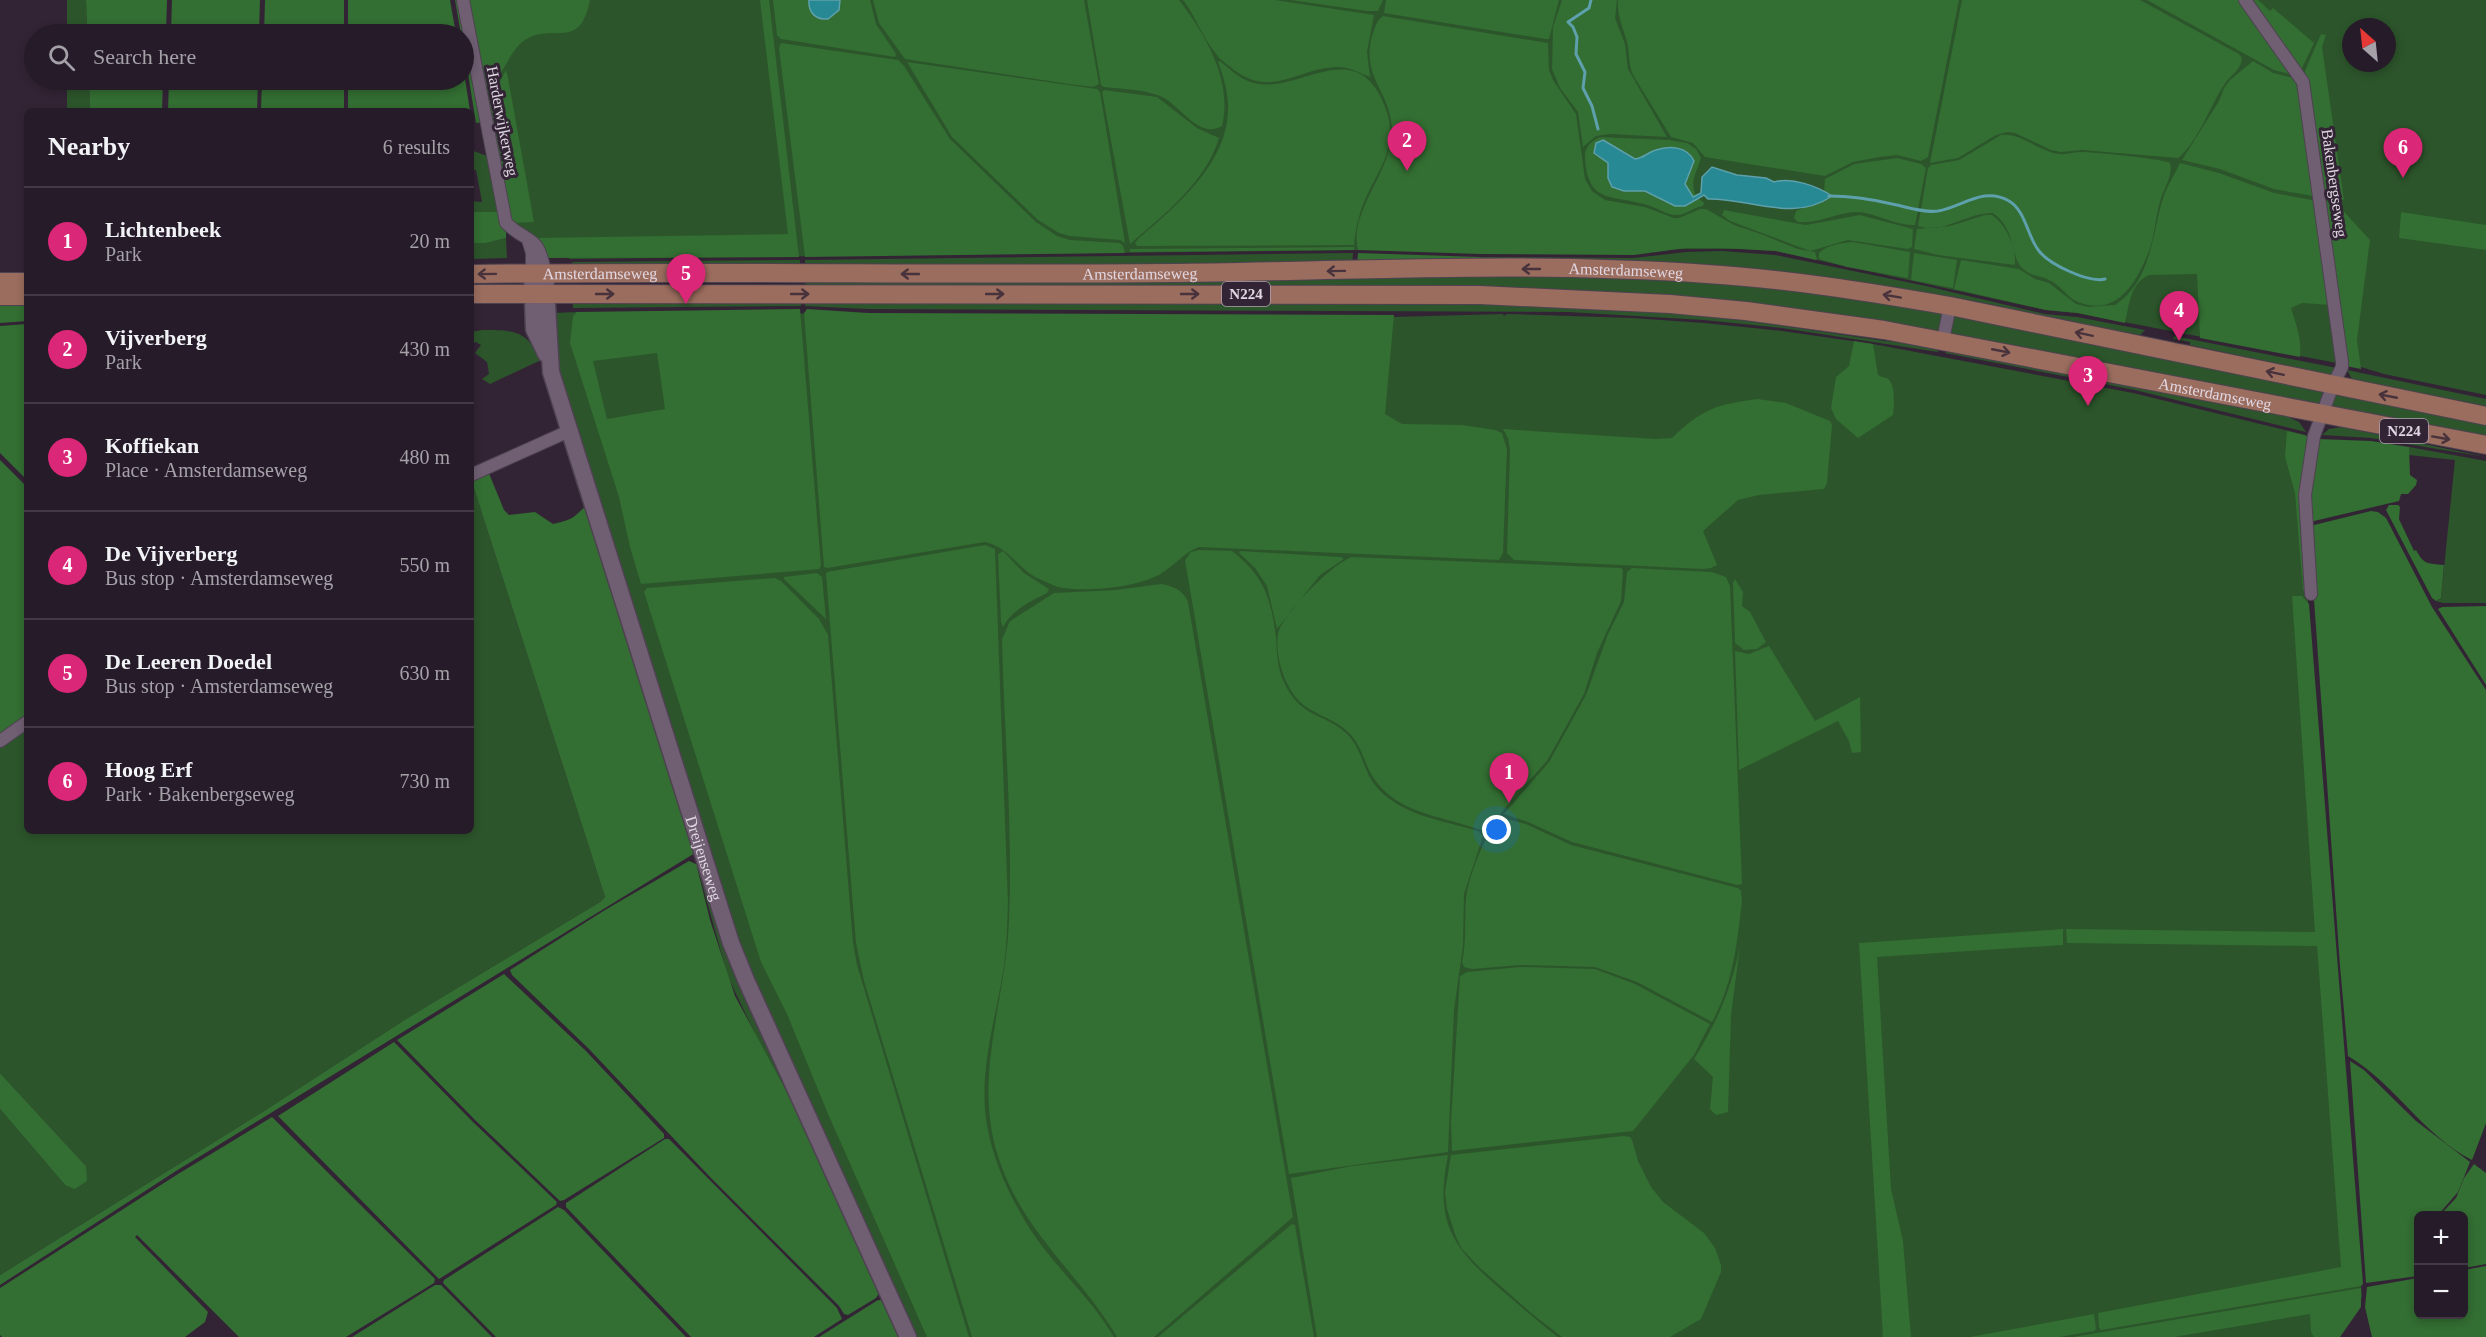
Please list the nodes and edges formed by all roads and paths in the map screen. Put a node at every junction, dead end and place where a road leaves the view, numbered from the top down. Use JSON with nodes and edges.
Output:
{"nodes":[{"id":1,"x":463,"y":0,"type":"edge"},
{"id":2,"x":2245,"y":0,"type":"edge"},
{"id":3,"x":468,"y":24,"type":"edge"},
{"id":4,"x":474,"y":57,"type":"edge"},
{"id":5,"x":538,"y":272,"type":"junction"},
{"id":6,"x":474,"y":274,"type":"edge"},
{"id":7,"x":0,"y":282,"type":"edge"},
{"id":8,"x":24,"y":282,"type":"edge"},
{"id":9,"x":474,"y":294,"type":"edge"},
{"id":10,"x":539,"y":294,"type":"junction"},
{"id":11,"x":0,"y":296,"type":"edge"},
{"id":12,"x":24,"y":296,"type":"edge"},
{"id":13,"x":1950,"y":306,"type":"junction"},
{"id":14,"x":1943,"y":340,"type":"junction"},
{"id":15,"x":2333,"y":385,"type":"junction"},
{"id":16,"x":2322,"y":415,"type":"junction"},
{"id":17,"x":2486,"y":416,"type":"edge"},
{"id":18,"x":569,"y":431,"type":"junction"},
{"id":19,"x":2486,"y":445,"type":"edge"},
{"id":20,"x":474,"y":474,"type":"edge"},
{"id":21,"x":2311,"y":594,"type":"dead end"},
{"id":22,"x":24,"y":724,"type":"edge"},
{"id":23,"x":0,"y":741,"type":"edge"},
{"id":24,"x":908,"y":1337,"type":"edge"}],
"edges":[{"from":1,"to":3,"type":"street","name":"Harderwijkerweg"},
{"from":2,"to":15,"type":"street","name":"Bakenbergseweg"},
{"from":4,"to":5,"type":"street","name":"Harderwijkerweg"},
{"from":5,"to":6,"type":"main road","name":"Amsterdamseweg","number":"N224","one_way":true},
{"from":5,"to":10,"type":"main road","name":"Dreijenseweg"},
{"from":13,"to":5,"type":"main road","name":"Amsterdamseweg","number":"N224","one_way":true},
{"from":7,"to":8,"type":"main road"},
{"from":9,"to":10,"type":"main road","name":"Amsterdamseweg","number":"N224"},
{"from":10,"to":14,"type":"main road","name":"Amsterdamseweg","number":"N224","one_way":true},
{"from":10,"to":18,"type":"main road","name":"Dreijenseweg"},
{"from":11,"to":12,"type":"main road"},
{"from":13,"to":14,"type":"street"},
{"from":15,"to":13,"type":"main road","name":"Amsterdamseweg","number":"N224","one_way":true},
{"from":14,"to":16,"type":"main road","name":"Amsterdamseweg","number":"N224","one_way":true},
{"from":15,"to":16,"type":"street","name":"Bakenbergseweg"},
{"from":17,"to":15,"type":"main road","name":"Amsterdamseweg","number":"N224","one_way":true},
{"from":16,"to":19,"type":"main road","name":"Amsterdamseweg","number":"N224","one_way":true},
{"from":16,"to":21,"type":"street","name":"Bakenbergseweg"},
{"from":18,"to":20,"type":"street"},
{"from":18,"to":24,"type":"main road","name":"Dreijenseweg"},
{"from":22,"to":23,"type":"street"}]}
